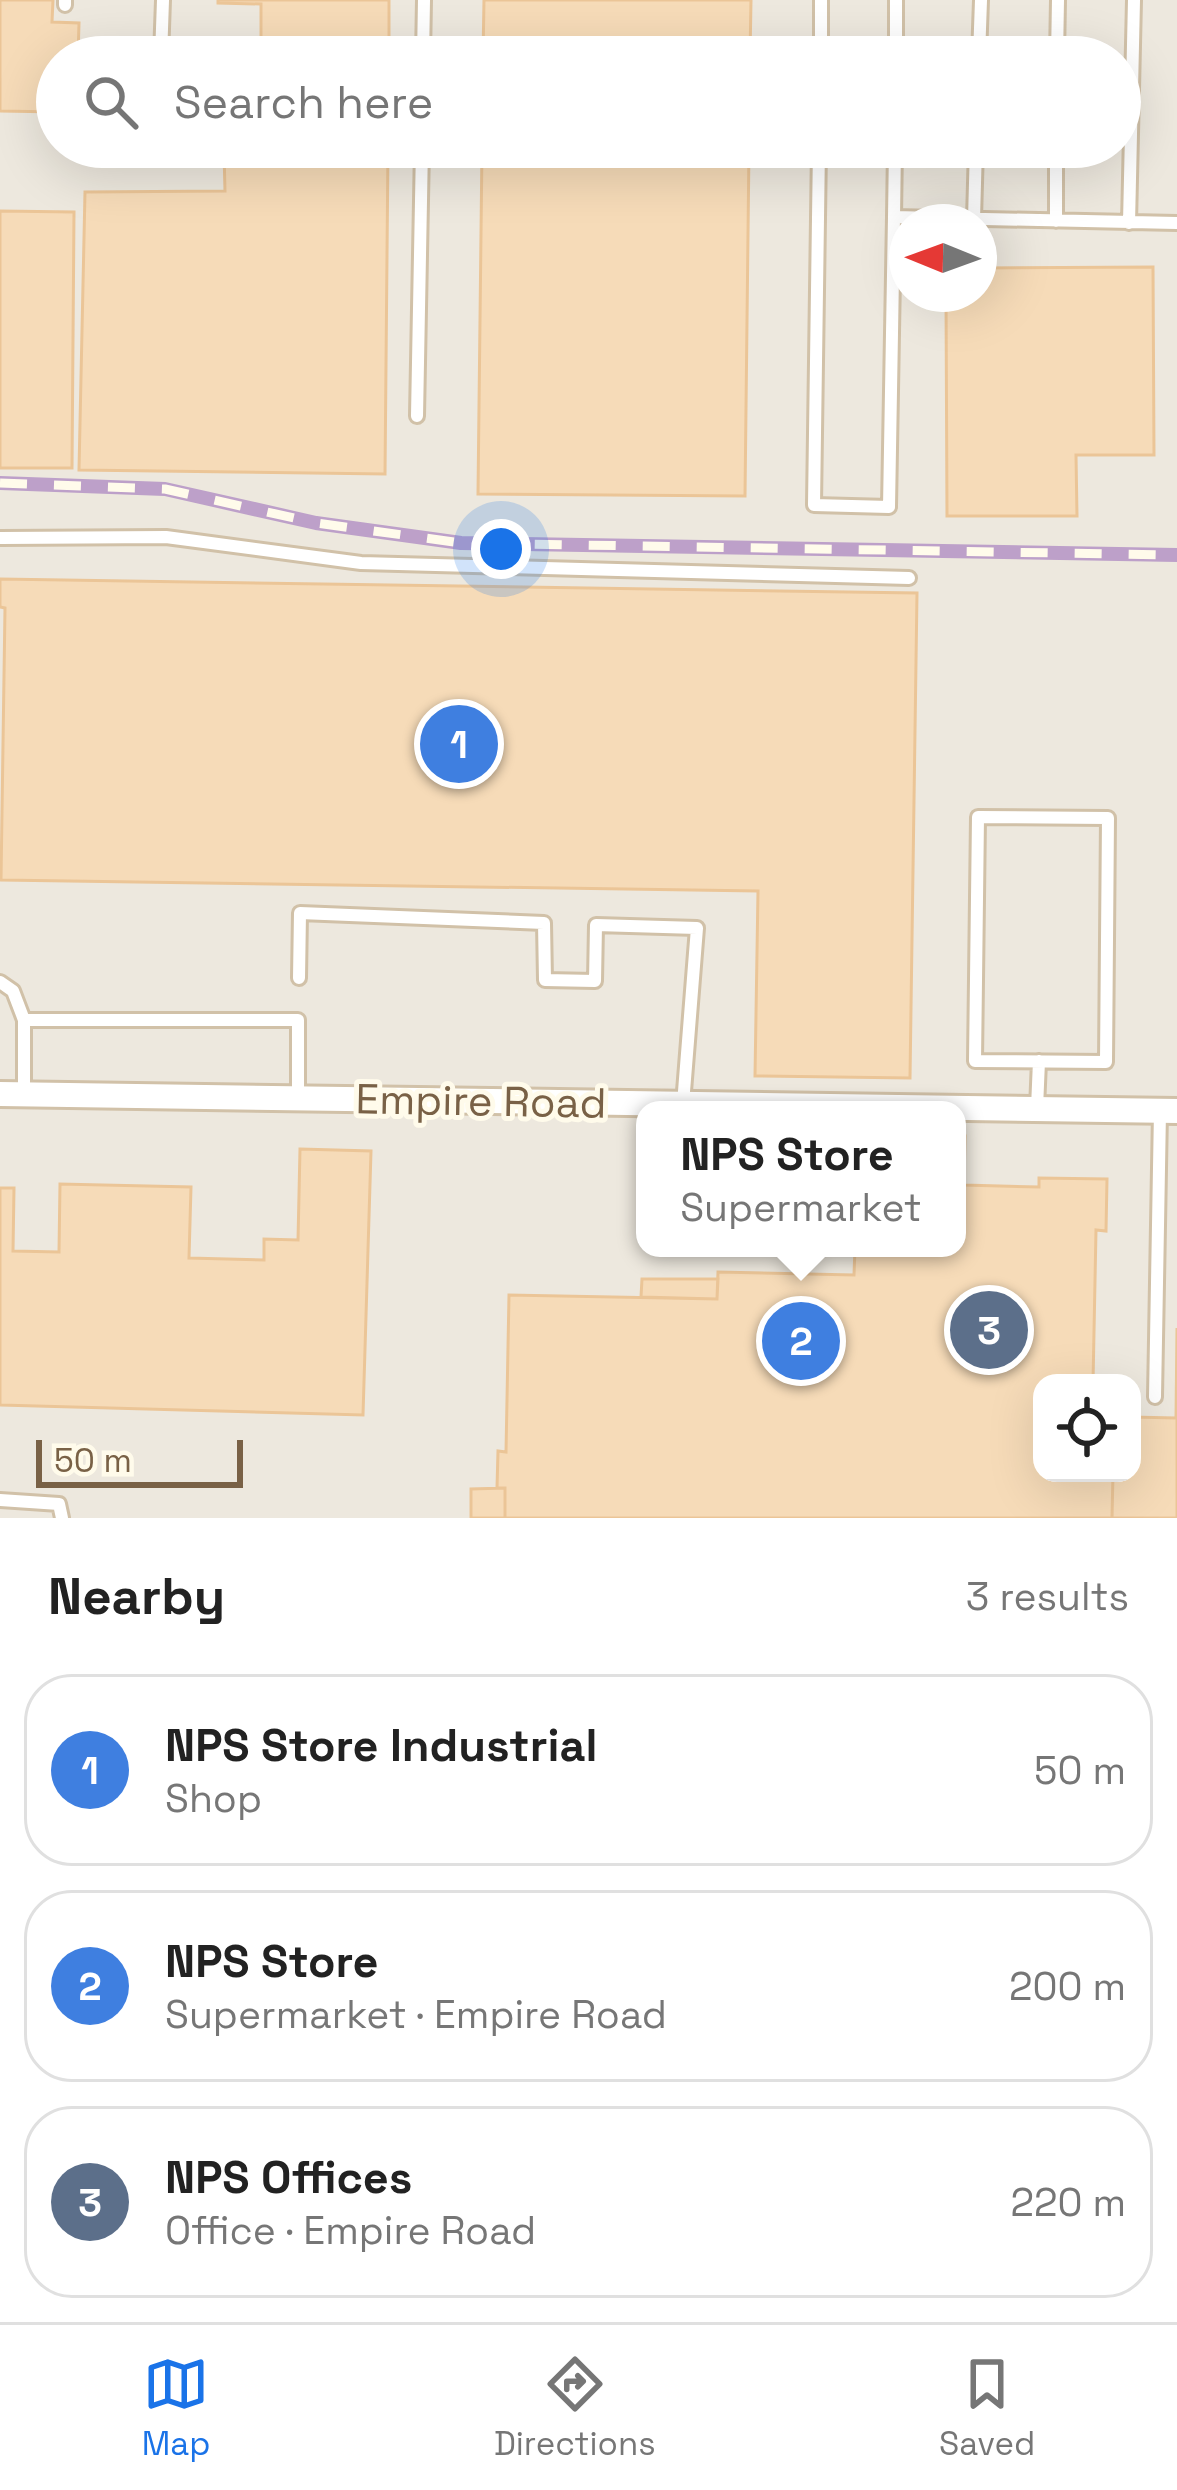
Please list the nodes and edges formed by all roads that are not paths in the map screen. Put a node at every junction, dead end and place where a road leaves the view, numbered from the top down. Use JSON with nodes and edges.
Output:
{"nodes":[{"id":1,"x":164,"y":0,"type":"edge"},
{"id":2,"x":424,"y":0,"type":"edge"},
{"id":3,"x":821,"y":0,"type":"edge"},
{"id":4,"x":896,"y":0,"type":"edge"},
{"id":5,"x":981,"y":0,"type":"edge"},
{"id":6,"x":1058,"y":0,"type":"edge"},
{"id":7,"x":1134,"y":0,"type":"edge"},
{"id":8,"x":162,"y":36,"type":"edge"},
{"id":9,"x":423,"y":36,"type":"edge"},
{"id":10,"x":821,"y":36,"type":"edge"},
{"id":11,"x":896,"y":36,"type":"edge"},
{"id":12,"x":980,"y":36,"type":"edge"},
{"id":13,"x":1057,"y":36,"type":"edge"},
{"id":14,"x":1133,"y":36,"type":"edge"},
{"id":15,"x":422,"y":168,"type":"edge"},
{"id":16,"x":819,"y":168,"type":"edge"},
{"id":17,"x":895,"y":168,"type":"edge"},
{"id":18,"x":975,"y":168,"type":"edge"},
{"id":19,"x":1056,"y":168,"type":"edge"},
{"id":20,"x":1130,"y":168,"type":"edge"},
{"id":21,"x":894,"y":204,"type":"edge"},
{"id":22,"x":974,"y":204,"type":"edge"},
{"id":23,"x":997,"y":220,"type":"edge"},
{"id":24,"x":1056,"y":221,"type":"junction"},
{"id":25,"x":1129,"y":223,"type":"junction"},
{"id":26,"x":1177,"y":223,"type":"edge"},
{"id":27,"x":892,"y":312,"type":"edge"},
{"id":28,"x":418,"y":416,"type":"dead end"},
{"id":29,"x":0,"y":538,"type":"edge"},
{"id":30,"x":909,"y":578,"type":"dead end"},
{"id":31,"x":299,"y":978,"type":"dead end"},
{"id":32,"x":0,"y":982,"type":"edge"},
{"id":33,"x":24,"y":1020,"type":"junction"},
{"id":34,"x":1039,"y":1061,"type":"junction"},
{"id":35,"x":12,"y":1094,"type":"edge"},
{"id":36,"x":298,"y":1098,"type":"junction"},
{"id":37,"x":683,"y":1101,"type":"edge"},
{"id":38,"x":636,"y":1103,"type":"edge"},
{"id":39,"x":966,"y":1109,"type":"edge"},
{"id":40,"x":1037,"y":1109,"type":"junction"},
{"id":41,"x":1168,"y":1111,"type":"edge"},
{"id":42,"x":1155,"y":1397,"type":"dead end"},
{"id":43,"x":0,"y":1499,"type":"edge"},
{"id":44,"x":62,"y":1518,"type":"edge"}],
"edges":[{"from":1,"to":8,"type":"lane"},
{"from":2,"to":9,"type":"lane"},
{"from":3,"to":10,"type":"lane"},
{"from":4,"to":11,"type":"lane"},
{"from":5,"to":12,"type":"lane"},
{"from":6,"to":13,"type":"lane"},
{"from":7,"to":14,"type":"lane"},
{"from":15,"to":28,"type":"lane"},
{"from":16,"to":27,"type":"lane"},
{"from":17,"to":21,"type":"lane"},
{"from":18,"to":22,"type":"lane"},
{"from":19,"to":24,"type":"lane"},
{"from":20,"to":25,"type":"lane"},
{"from":23,"to":24,"type":"lane"},
{"from":24,"to":25,"type":"lane"},
{"from":25,"to":26,"type":"lane"},
{"from":29,"to":30,"type":"lane"},
{"from":31,"to":37,"type":"lane"},
{"from":32,"to":33,"type":"lane"},
{"from":33,"to":35,"type":"lane"},
{"from":33,"to":36,"type":"lane"},
{"from":34,"to":34,"type":"lane"},
{"from":34,"to":40,"type":"lane"},
{"from":35,"to":36,"type":"street","name":"Empire Road"},
{"from":36,"to":38,"type":"street","name":"Empire Road"},
{"from":39,"to":40,"type":"street","name":"Empire Road"},
{"from":40,"to":41,"type":"street","name":"Empire Road"},
{"from":41,"to":42,"type":"lane"},
{"from":43,"to":44,"type":"lane"}]}
